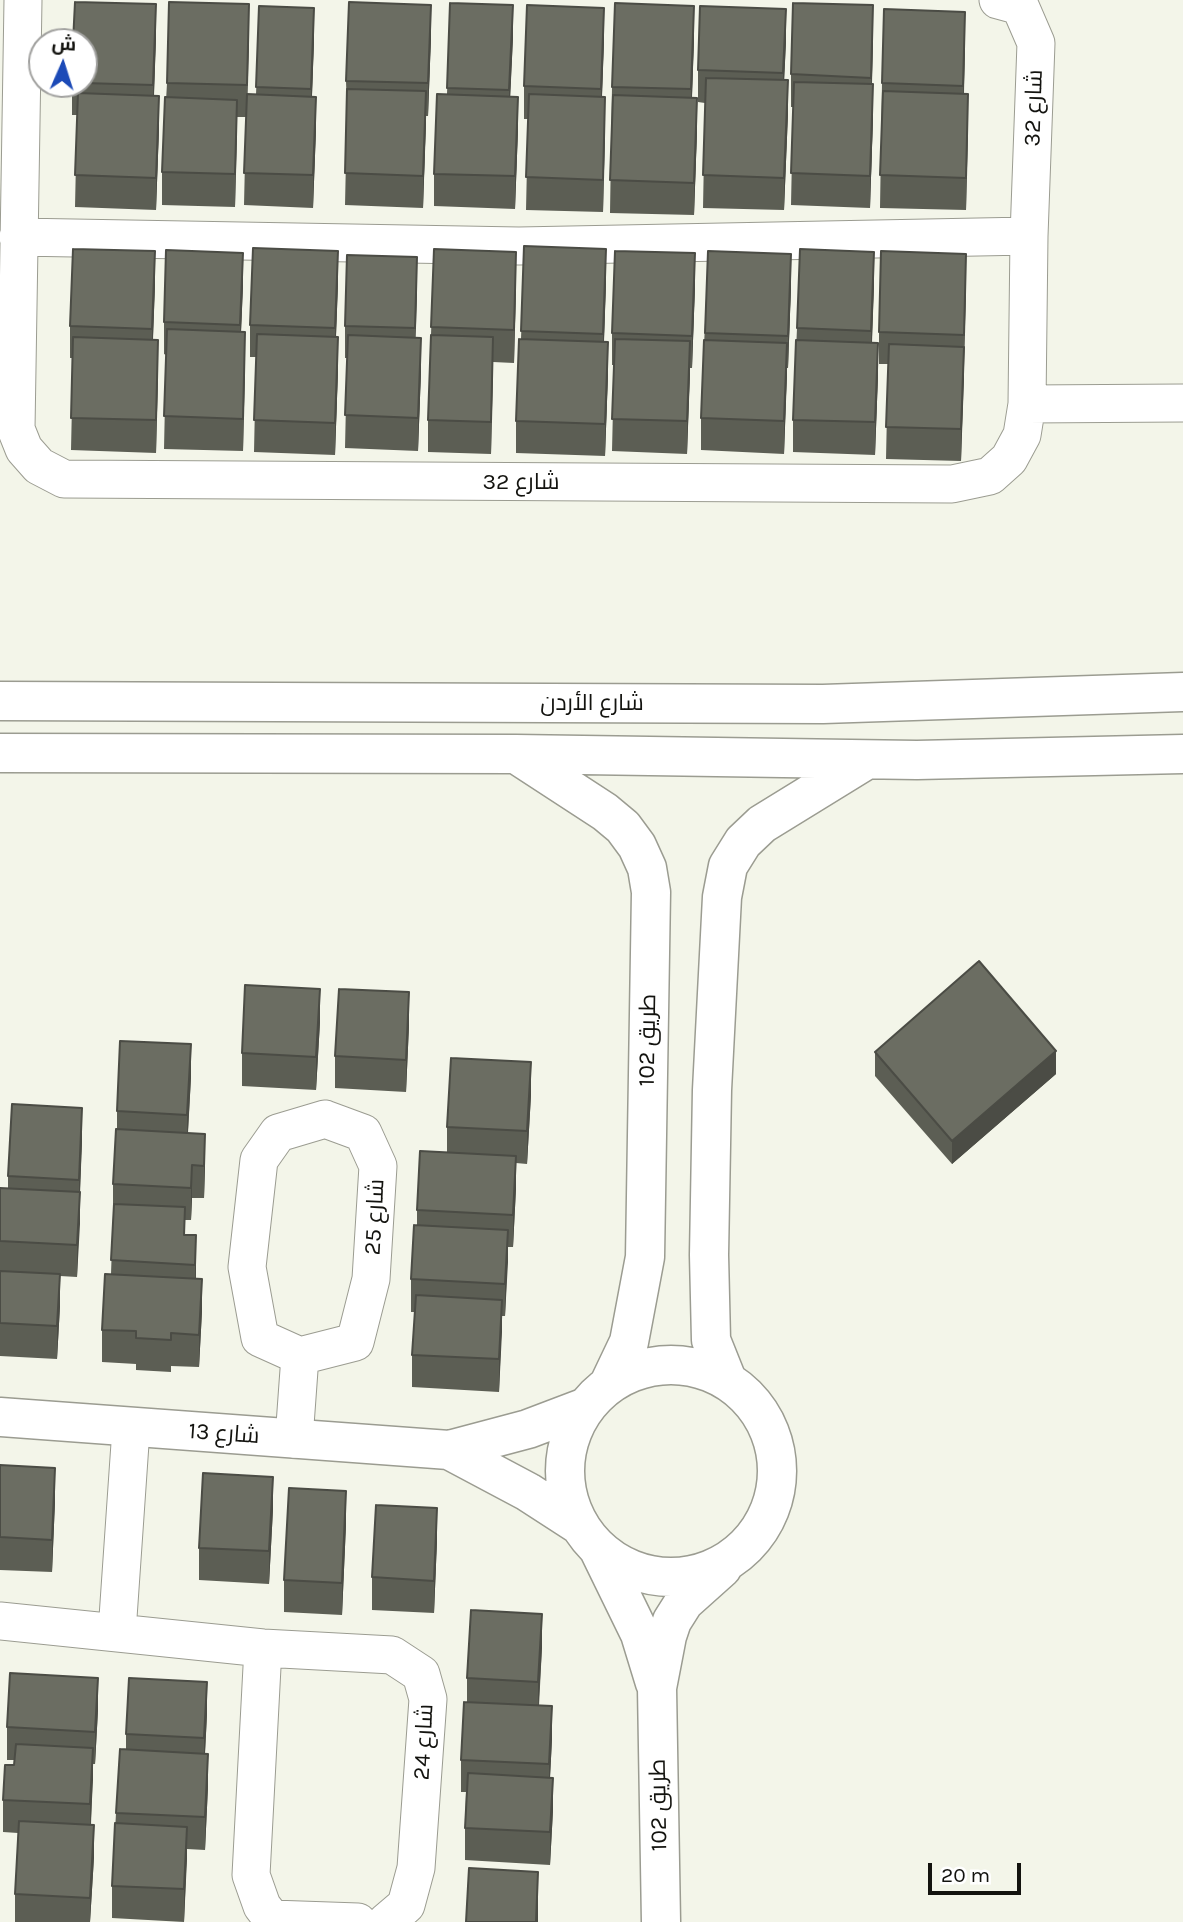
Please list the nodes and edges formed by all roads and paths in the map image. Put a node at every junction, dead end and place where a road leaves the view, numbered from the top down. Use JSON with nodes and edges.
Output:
{"nodes":[{"id":1,"x":23,"y":0,"type":"edge"},
{"id":2,"x":998,"y":0,"type":"edge"},
{"id":3,"x":1029,"y":236,"type":"junction"},
{"id":4,"x":18,"y":237,"type":"junction"},
{"id":5,"x":1027,"y":404,"type":"junction"},
{"id":6,"x":1183,"y":404,"type":"edge"},
{"id":7,"x":1183,"y":676,"type":"edge"},
{"id":8,"x":1166,"y":692,"type":"edge"},
{"id":9,"x":0,"y":701,"type":"edge"},
{"id":10,"x":0,"y":753,"type":"edge"},
{"id":11,"x":516,"y":754,"type":"junction"},
{"id":12,"x":1183,"y":754,"type":"edge"},
{"id":13,"x":866,"y":760,"type":"junction"},
{"id":14,"x":300,"y":1356,"type":"junction"},
{"id":15,"x":727,"y":1380,"type":"junction"},
{"id":16,"x":598,"y":1395,"type":"junction"},
{"id":17,"x":0,"y":1417,"type":"edge"},
{"id":18,"x":131,"y":1429,"type":"junction"},
{"id":19,"x":294,"y":1439,"type":"junction"},
{"id":20,"x":449,"y":1450,"type":"junction"},
{"id":21,"x":589,"y":1537,"type":"junction"},
{"id":22,"x":751,"y":1542,"type":"junction"},
{"id":23,"x":0,"y":1621,"type":"edge"},
{"id":24,"x":117,"y":1632,"type":"junction"},
{"id":25,"x":263,"y":1648,"type":"junction"},
{"id":26,"x":657,"y":1688,"type":"junction"},
{"id":27,"x":358,"y":1922,"type":"edge"},
{"id":28,"x":386,"y":1922,"type":"edge"},
{"id":29,"x":660,"y":1922,"type":"edge"}],
"edges":[{"from":1,"to":4,"type":"street","name":"شارع 32"},
{"from":2,"to":3,"type":"street","name":"شارع 32"},
{"from":3,"to":4,"type":"street"},
{"from":3,"to":5,"type":"street","name":"شارع 32"},
{"from":4,"to":5,"type":"street","name":"شارع 32"},
{"from":5,"to":6,"type":"street"},
{"from":7,"to":8,"type":"street"},
{"from":8,"to":9,"type":"street","name":"شارع الأردن"},
{"from":10,"to":11,"type":"street"},
{"from":11,"to":13,"type":"street"},
{"from":11,"to":16,"type":"street","name":"طريق 102"},
{"from":12,"to":13,"type":"street"},
{"from":13,"to":15,"type":"street"},
{"from":14,"to":14,"type":"street","name":"شارع 25"},
{"from":14,"to":19,"type":"street"},
{"from":15,"to":16,"type":"street"},
{"from":15,"to":22,"type":"street"},
{"from":16,"to":20,"type":"street","name":"شارع 13"},
{"from":16,"to":21,"type":"street"},
{"from":17,"to":18,"type":"street","name":"شارع 13"},
{"from":18,"to":19,"type":"street","name":"شارع 13"},
{"from":18,"to":24,"type":"street"},
{"from":19,"to":20,"type":"street","name":"شارع 13"},
{"from":20,"to":21,"type":"street","name":"شارع 13"},
{"from":21,"to":22,"type":"street"},
{"from":21,"to":26,"type":"street","name":"طريق 102"},
{"from":22,"to":26,"type":"street","name":"طريق 102"},
{"from":23,"to":24,"type":"street","name":"شارع 24"},
{"from":24,"to":25,"type":"street","name":"شارع 24"},
{"from":25,"to":27,"type":"street"},
{"from":25,"to":28,"type":"street","name":"شارع 24"},
{"from":26,"to":29,"type":"street","name":"طريق 102"}]}
